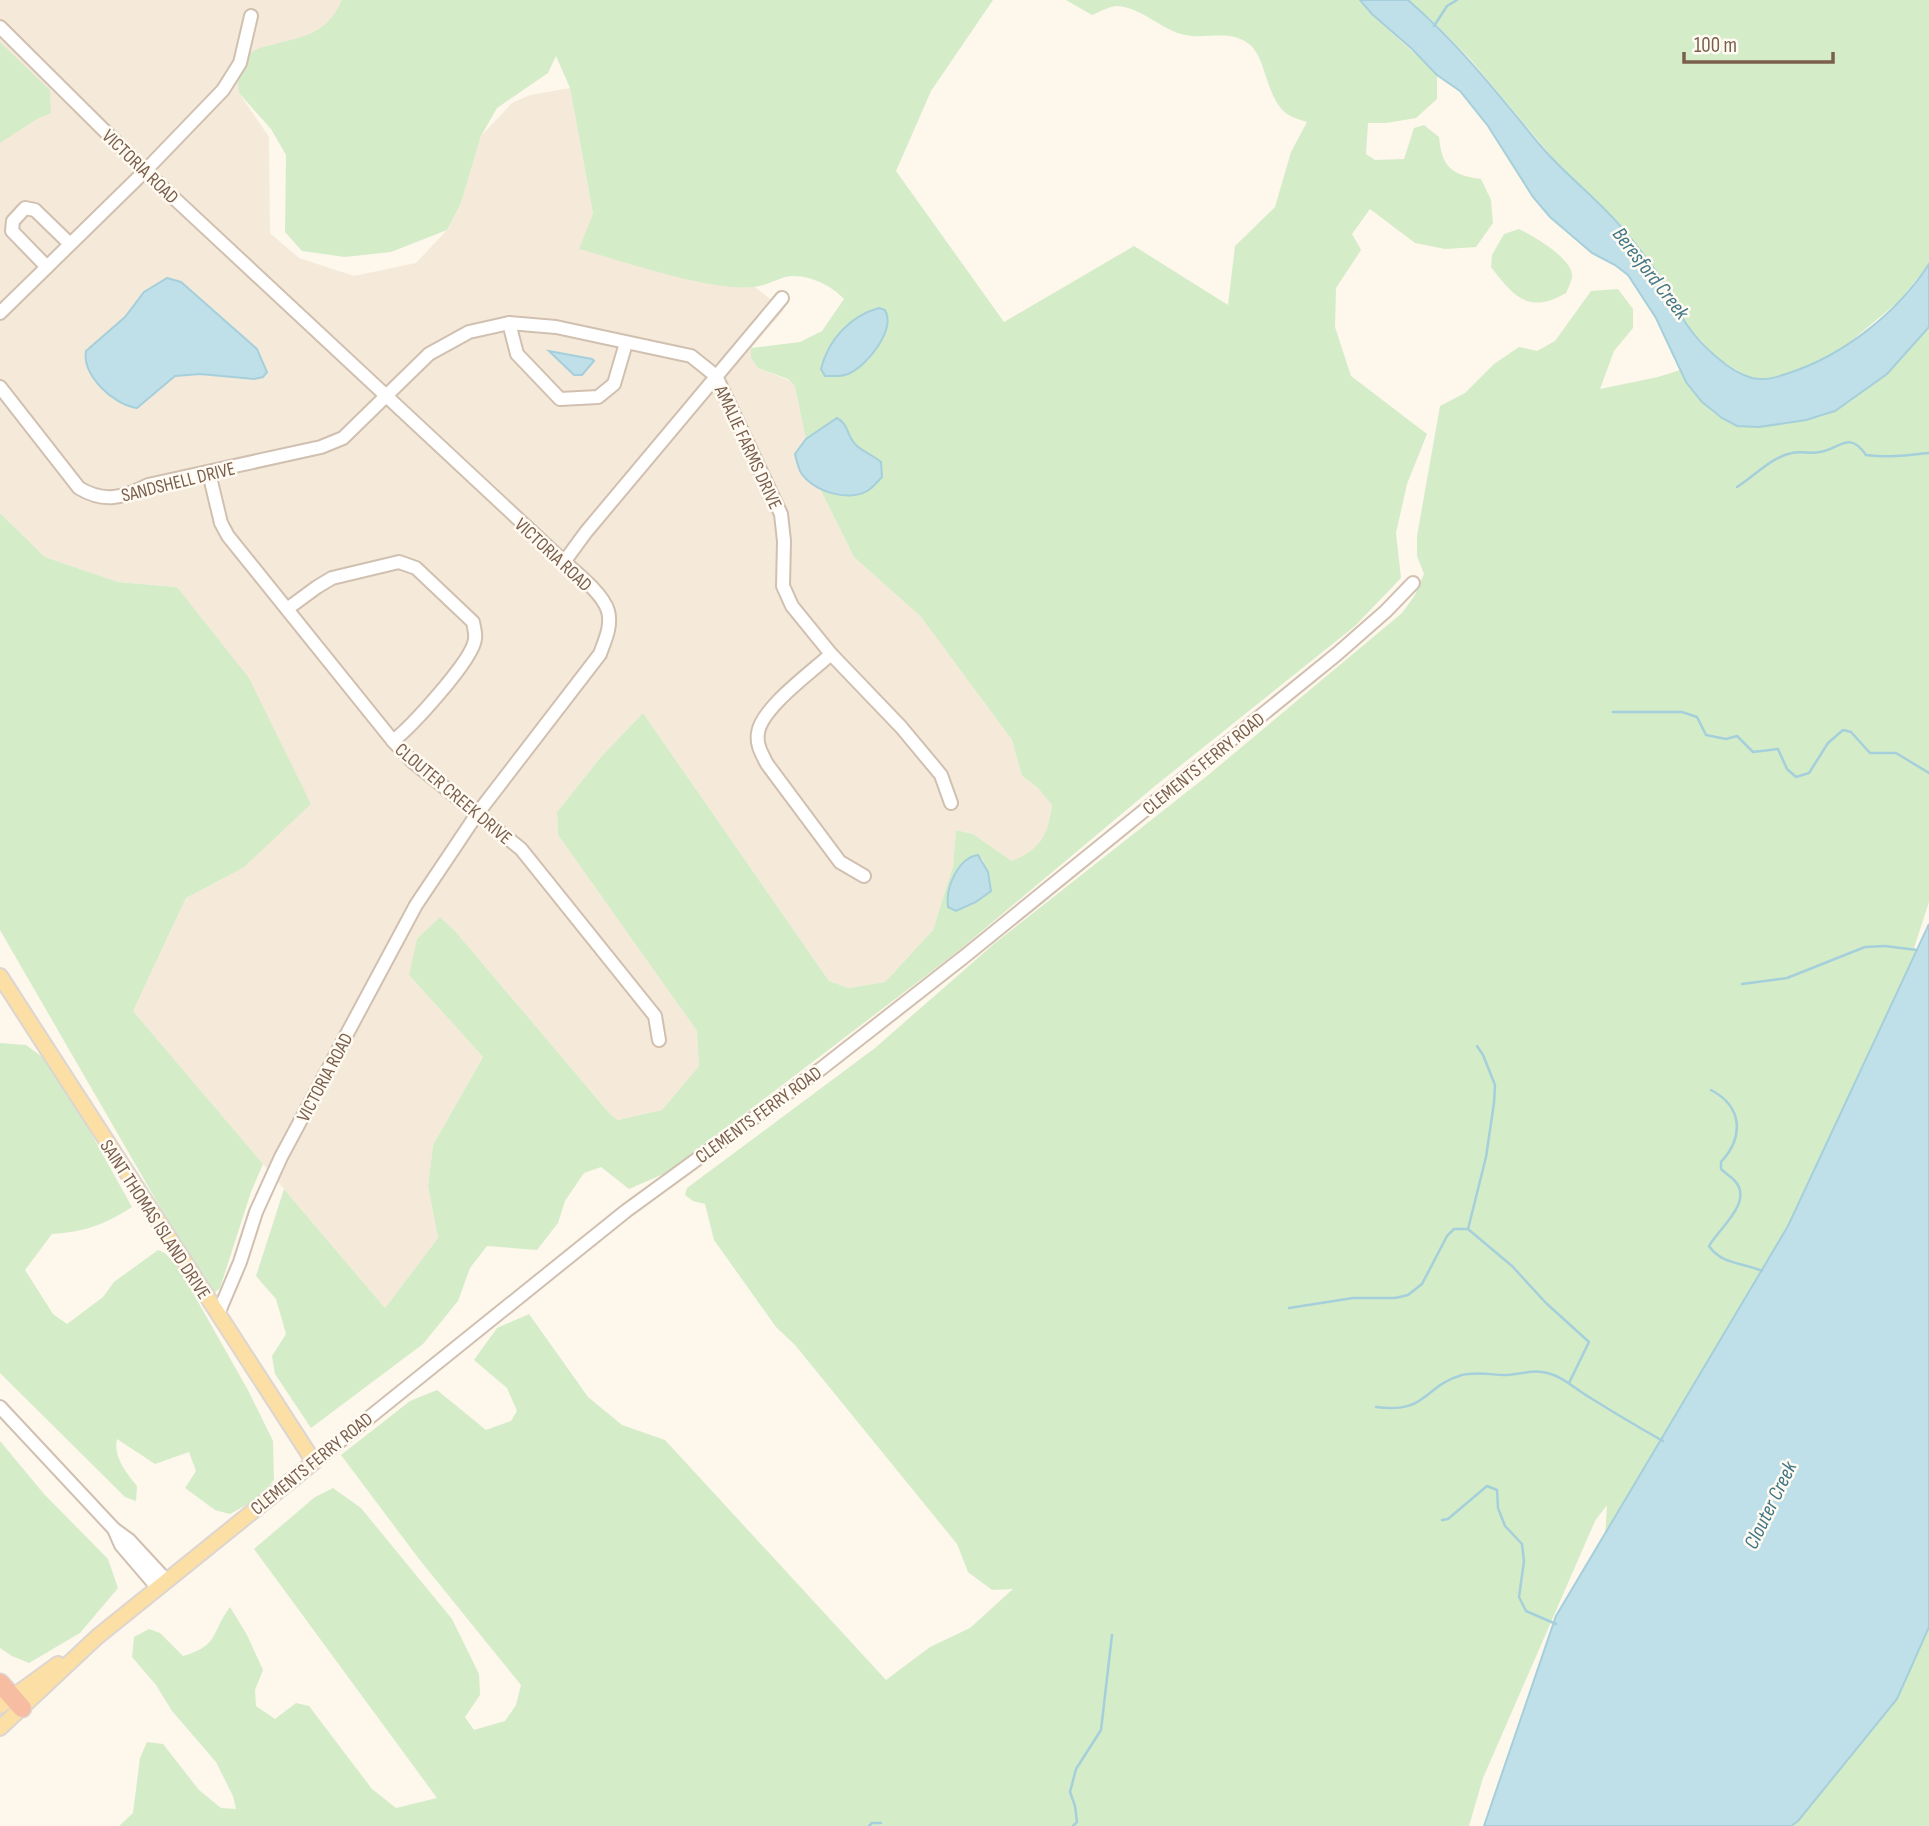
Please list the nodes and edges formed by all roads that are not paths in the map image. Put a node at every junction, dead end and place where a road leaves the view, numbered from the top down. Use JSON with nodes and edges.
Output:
{"nodes":[{"id":1,"x":251,"y":16,"type":"dead end"},
{"id":2,"x":0,"y":27,"type":"edge"},
{"id":3,"x":145,"y":171,"type":"junction"},
{"id":4,"x":70,"y":244,"type":"junction"},
{"id":5,"x":47,"y":267,"type":"junction"},
{"id":6,"x":782,"y":298,"type":"dead end"},
{"id":7,"x":0,"y":313,"type":"edge"},
{"id":8,"x":509,"y":323,"type":"junction"},
{"id":9,"x":626,"y":343,"type":"junction"},
{"id":10,"x":716,"y":376,"type":"junction"},
{"id":11,"x":0,"y":387,"type":"edge"},
{"id":12,"x":385,"y":396,"type":"junction"},
{"id":13,"x":209,"y":473,"type":"junction"},
{"id":14,"x":565,"y":562,"type":"junction"},
{"id":15,"x":1413,"y":583,"type":"dead end"},
{"id":16,"x":288,"y":610,"type":"junction"},
{"id":17,"x":831,"y":654,"type":"junction"},
{"id":18,"x":394,"y":741,"type":"junction"},
{"id":19,"x":951,"y":803,"type":"dead end"},
{"id":20,"x":477,"y":814,"type":"junction"},
{"id":21,"x":863,"y":876,"type":"dead end"},
{"id":22,"x":0,"y":975,"type":"edge"},
{"id":23,"x":659,"y":1040,"type":"dead end"},
{"id":24,"x":218,"y":1314,"type":"junction"},
{"id":25,"x":0,"y":1407,"type":"edge"},
{"id":26,"x":314,"y":1462,"type":"junction"},
{"id":27,"x":162,"y":1584,"type":"junction"},
{"id":28,"x":0,"y":1683,"type":"edge"},
{"id":29,"x":11,"y":1704,"type":"edge"},
{"id":30,"x":0,"y":1728,"type":"edge"}],
"edges":[{"from":1,"to":3,"type":"street"},
{"from":2,"to":3,"type":"street","name":"VICTORIA ROAD"},
{"from":3,"to":4,"type":"street"},
{"from":3,"to":12,"type":"street","name":"VICTORIA ROAD"},
{"from":4,"to":5,"type":"street"},
{"from":4,"to":5,"type":"street"},
{"from":5,"to":7,"type":"street"},
{"from":6,"to":10,"type":"street"},
{"from":8,"to":9,"type":"street","name":"AMALIE FARMS DRIVE"},
{"from":8,"to":9,"type":"street"},
{"from":8,"to":12,"type":"street","name":"SANDSHELL DRIVE"},
{"from":9,"to":10,"type":"street","name":"AMALIE FARMS DRIVE"},
{"from":10,"to":14,"type":"street"},
{"from":10,"to":17,"type":"street","name":"AMALIE FARMS DRIVE"},
{"from":11,"to":13,"type":"street","name":"SANDSHELL DRIVE"},
{"from":12,"to":13,"type":"street","name":"SANDSHELL DRIVE"},
{"from":12,"to":14,"type":"street","name":"VICTORIA ROAD"},
{"from":13,"to":16,"type":"street","name":"CLOUTER CREEK DRIVE"},
{"from":14,"to":20,"type":"street","name":"VICTORIA ROAD"},
{"from":15,"to":26,"type":"street","name":"CLEMENTS FERRY ROAD"},
{"from":16,"to":18,"type":"street","name":"CLOUTER CREEK DRIVE"},
{"from":16,"to":18,"type":"street"},
{"from":17,"to":19,"type":"street","name":"AMALIE FARMS DRIVE"},
{"from":17,"to":21,"type":"street"},
{"from":18,"to":20,"type":"street","name":"CLOUTER CREEK DRIVE"},
{"from":20,"to":23,"type":"street","name":"CLOUTER CREEK DRIVE"},
{"from":20,"to":24,"type":"street","name":"VICTORIA ROAD"},
{"from":22,"to":24,"type":"main road","name":"SAINT THOMAS ISLAND DRIVE"},
{"from":24,"to":26,"type":"main road","name":"SAINT THOMAS ISLAND DRIVE"},
{"from":25,"to":27,"type":"street"},
{"from":26,"to":27,"type":"main road","name":"CLEMENTS FERRY ROAD"},
{"from":27,"to":29,"type":"main road","name":"CLEMENTS FERRY ROAD"},
{"from":28,"to":29,"type":"highway"},
{"from":29,"to":30,"type":"main road","name":"CLEMENTS FERRY ROAD"}]}
